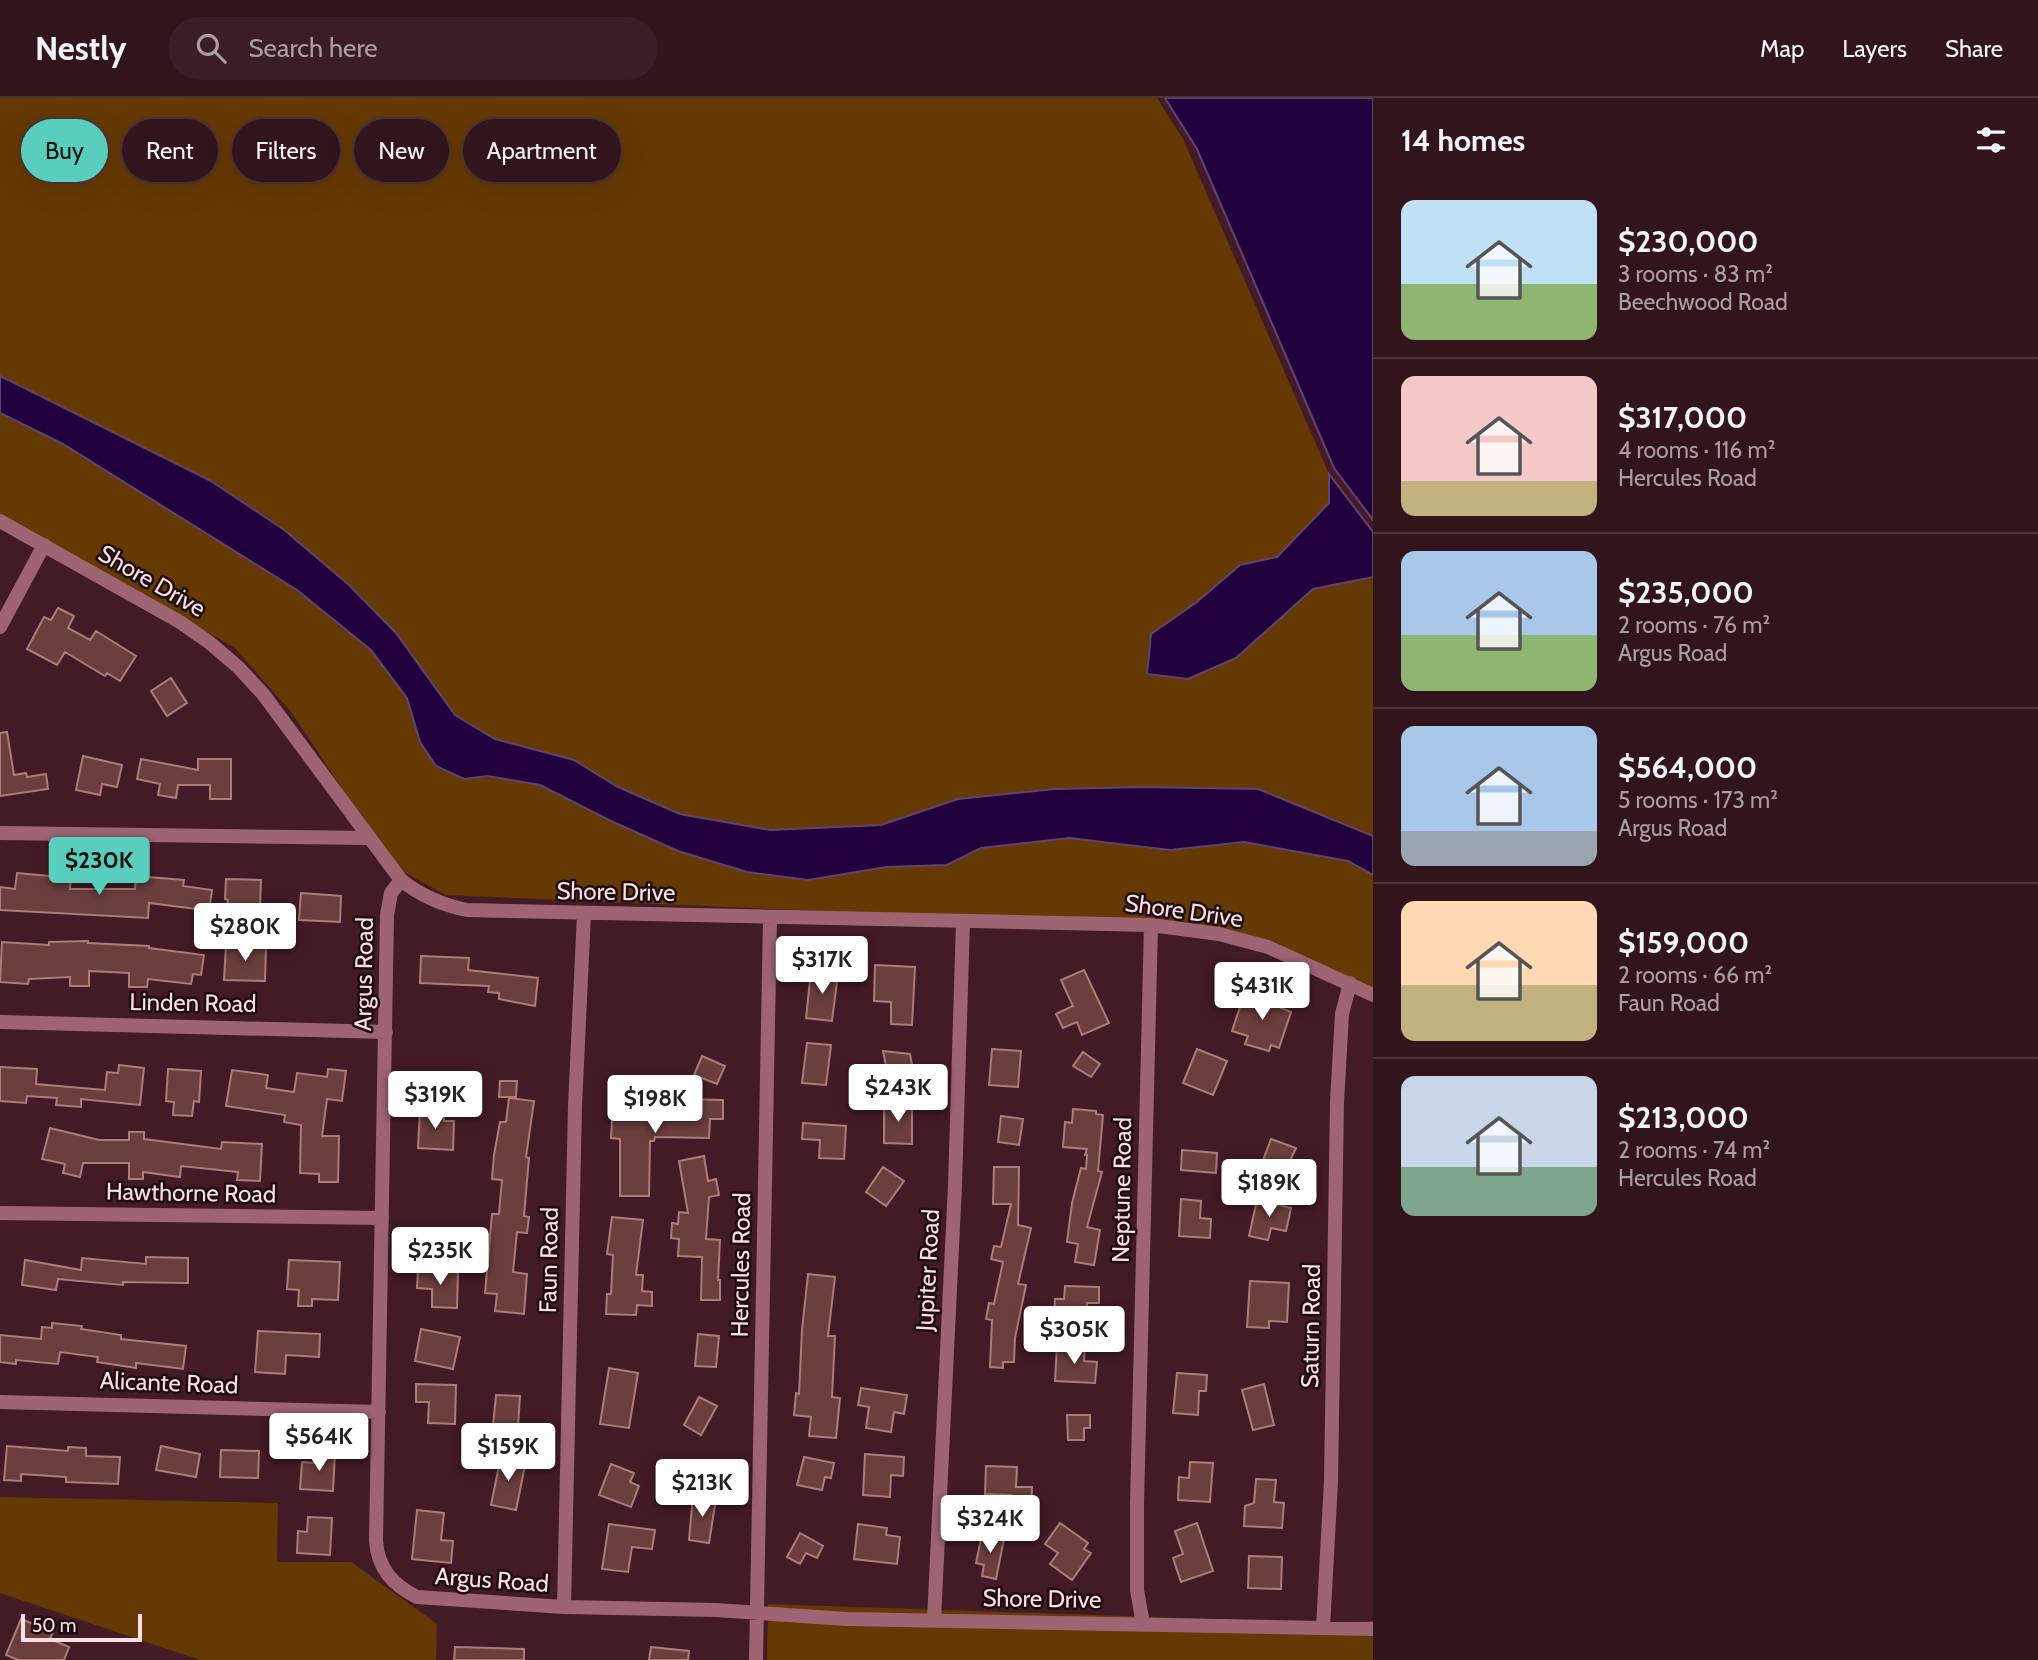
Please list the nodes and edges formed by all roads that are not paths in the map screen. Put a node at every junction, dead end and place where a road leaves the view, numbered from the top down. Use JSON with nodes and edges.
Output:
{"nodes":[{"id":1,"x":0,"y":521,"type":"edge"},
{"id":2,"x":44,"y":545,"type":"junction"},
{"id":3,"x":0,"y":628,"type":"edge"},
{"id":4,"x":0,"y":833,"type":"edge"},
{"id":5,"x":368,"y":838,"type":"junction"},
{"id":6,"x":401,"y":880,"type":"junction"},
{"id":7,"x":584,"y":914,"type":"junction"},
{"id":8,"x":770,"y":918,"type":"junction"},
{"id":9,"x":963,"y":921,"type":"junction"},
{"id":10,"x":1151,"y":925,"type":"junction"},
{"id":11,"x":1350,"y":983,"type":"junction"},
{"id":12,"x":1373,"y":995,"type":"edge"},
{"id":13,"x":0,"y":1022,"type":"edge"},
{"id":14,"x":386,"y":1032,"type":"junction"},
{"id":15,"x":0,"y":1213,"type":"edge"},
{"id":16,"x":382,"y":1218,"type":"junction"},
{"id":17,"x":0,"y":1402,"type":"edge"},
{"id":18,"x":379,"y":1412,"type":"junction"},
{"id":19,"x":564,"y":1608,"type":"junction"},
{"id":20,"x":757,"y":1613,"type":"junction"},
{"id":21,"x":934,"y":1620,"type":"junction"},
{"id":22,"x":1143,"y":1623,"type":"junction"},
{"id":23,"x":1323,"y":1628,"type":"junction"},
{"id":24,"x":1373,"y":1629,"type":"edge"},
{"id":25,"x":756,"y":1660,"type":"edge"}],
"edges":[{"from":1,"to":2,"type":"street","name":"Shore Drive"},
{"from":2,"to":3,"type":"street"},
{"from":2,"to":5,"type":"street","name":"Shore Drive"},
{"from":4,"to":5,"type":"street"},
{"from":5,"to":6,"type":"street","name":"Shore Drive"},
{"from":6,"to":7,"type":"street","name":"Shore Drive"},
{"from":6,"to":14,"type":"street","name":"Argus Road"},
{"from":7,"to":8,"type":"street","name":"Shore Drive"},
{"from":7,"to":19,"type":"street","name":"Faun Road"},
{"from":8,"to":9,"type":"street","name":"Shore Drive"},
{"from":8,"to":20,"type":"street","name":"Hercules Road"},
{"from":9,"to":10,"type":"street","name":"Shore Drive"},
{"from":9,"to":21,"type":"street","name":"Jupiter Road"},
{"from":10,"to":11,"type":"street","name":"Shore Drive"},
{"from":10,"to":22,"type":"street","name":"Neptune Road"},
{"from":11,"to":12,"type":"street","name":"Shore Drive"},
{"from":11,"to":23,"type":"street","name":"Saturn Road"},
{"from":13,"to":14,"type":"street","name":"Linden Road"},
{"from":14,"to":16,"type":"street","name":"Argus Road"},
{"from":15,"to":16,"type":"street","name":"Hawthorne Road"},
{"from":16,"to":18,"type":"street","name":"Argus Road"},
{"from":17,"to":18,"type":"street","name":"Alicante Road"},
{"from":18,"to":19,"type":"street","name":"Argus Road"},
{"from":19,"to":20,"type":"street","name":"Argus Road"},
{"from":20,"to":21,"type":"street","name":"Shore Drive"},
{"from":20,"to":25,"type":"street"},
{"from":21,"to":22,"type":"street","name":"Shore Drive"},
{"from":22,"to":23,"type":"street","name":"Shore Drive"},
{"from":23,"to":24,"type":"street","name":"Shore Drive"}]}
